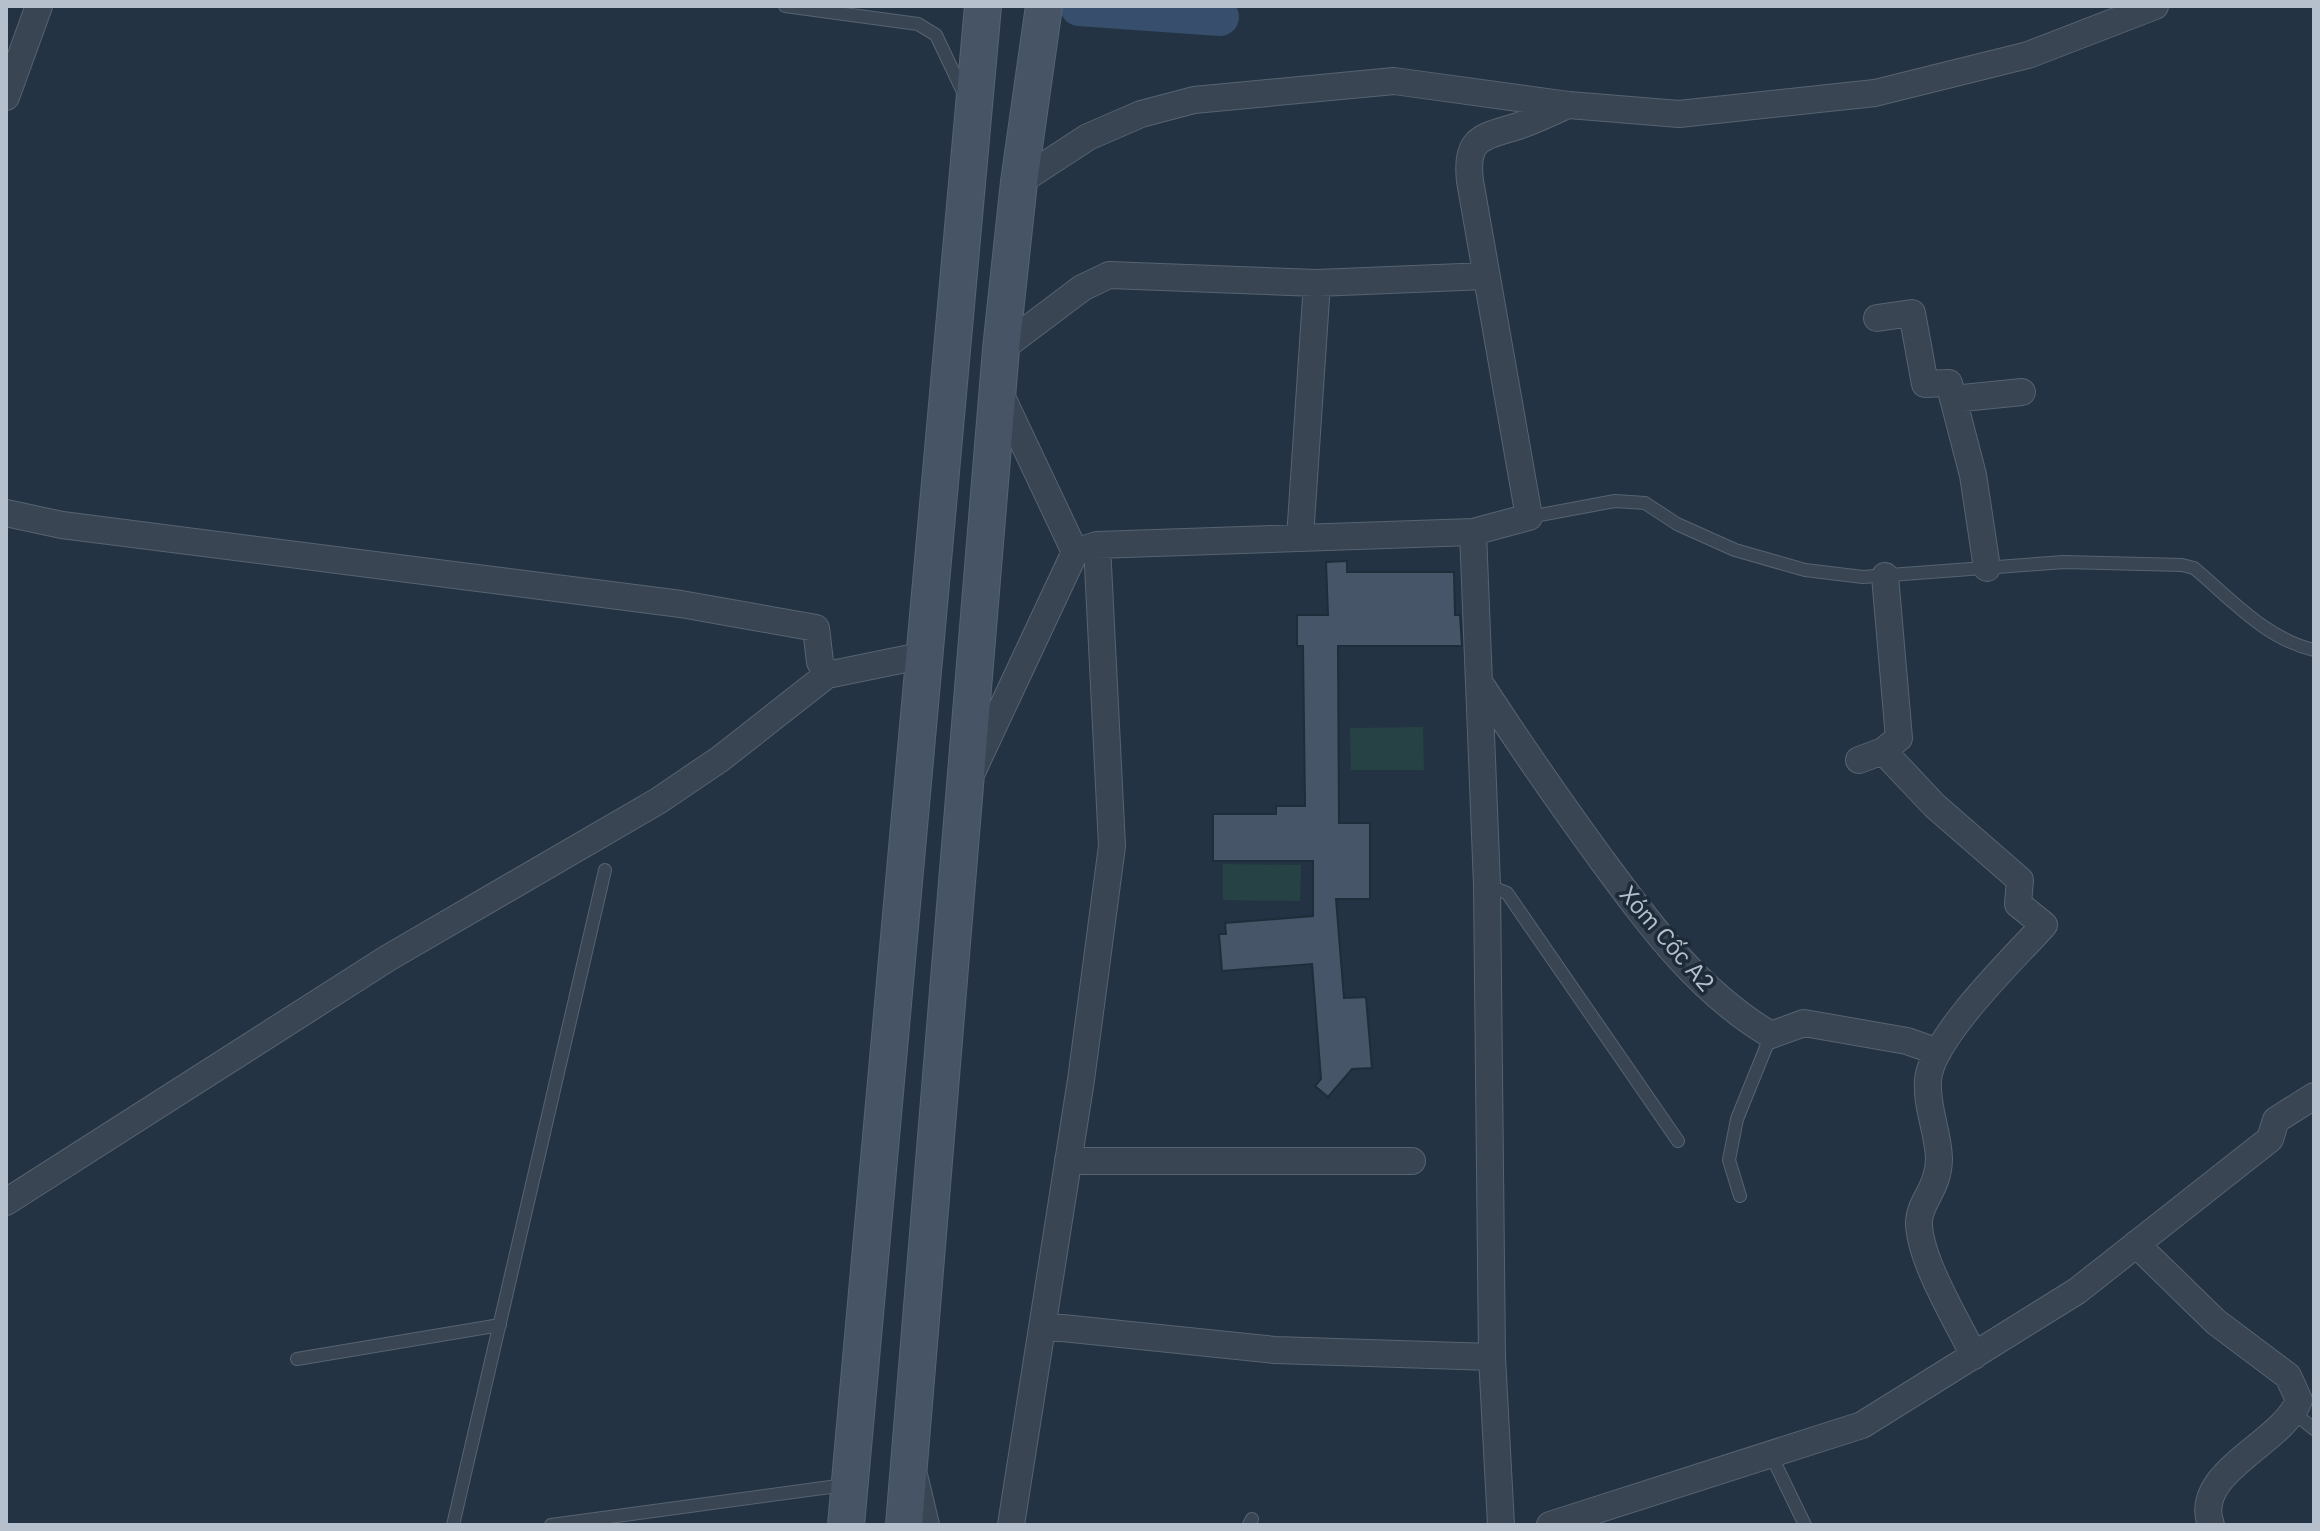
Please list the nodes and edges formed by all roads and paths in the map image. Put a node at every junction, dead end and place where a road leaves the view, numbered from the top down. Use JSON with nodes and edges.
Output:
{"nodes":[{"id":1,"x":39,"y":6,"type":"edge"},
{"id":2,"x":785,"y":6,"type":"edge"},
{"id":3,"x":983,"y":6,"type":"edge"},
{"id":4,"x":1044,"y":6,"type":"edge"},
{"id":5,"x":2155,"y":6,"type":"edge"},
{"id":6,"x":6,"y":97,"type":"edge"},
{"id":7,"x":1569,"y":105,"type":"junction"},
{"id":8,"x":973,"y":116,"type":"junction"},
{"id":9,"x":1019,"y":182,"type":"junction"},
{"id":10,"x":1486,"y":276,"type":"junction"},
{"id":11,"x":1317,"y":283,"type":"junction"},
{"id":12,"x":1877,"y":318,"type":"dead end"},
{"id":13,"x":1001,"y":349,"type":"junction"},
{"id":14,"x":999,"y":391,"type":"junction"},
{"id":15,"x":2022,"y":392,"type":"dead end"},
{"id":16,"x":1953,"y":399,"type":"junction"},
{"id":17,"x":6,"y":513,"type":"edge"},
{"id":18,"x":1529,"y":517,"type":"junction"},
{"id":19,"x":1473,"y":532,"type":"junction"},
{"id":20,"x":1300,"y":538,"type":"junction"},
{"id":21,"x":1086,"y":548,"type":"junction"},
{"id":22,"x":1987,"y":568,"type":"junction"},
{"id":23,"x":1885,"y":576,"type":"junction"},
{"id":24,"x":2314,"y":650,"type":"edge"},
{"id":25,"x":925,"y":655,"type":"junction"},
{"id":26,"x":827,"y":675,"type":"junction"},
{"id":27,"x":1481,"y":685,"type":"junction"},
{"id":28,"x":963,"y":792,"type":"junction"},
{"id":29,"x":605,"y":870,"type":"dead end"},
{"id":30,"x":1487,"y":885,"type":"junction"},
{"id":31,"x":1771,"y":1035,"type":"junction"},
{"id":32,"x":1938,"y":1052,"type":"junction"},
{"id":33,"x":2314,"y":1096,"type":"edge"},
{"id":34,"x":1678,"y":1141,"type":"dead end"},
{"id":35,"x":1068,"y":1161,"type":"junction"},
{"id":36,"x":1412,"y":1161,"type":"dead end"},
{"id":37,"x":1740,"y":1196,"type":"dead end"},
{"id":38,"x":6,"y":1202,"type":"edge"},
{"id":39,"x":2136,"y":1244,"type":"junction"},
{"id":40,"x":500,"y":1325,"type":"junction"},
{"id":41,"x":1043,"y":1326,"type":"junction"},
{"id":42,"x":1974,"y":1356,"type":"junction"},
{"id":43,"x":1492,"y":1357,"type":"junction"},
{"id":44,"x":297,"y":1359,"type":"dead end"},
{"id":45,"x":2304,"y":1421,"type":"edge"},
{"id":46,"x":910,"y":1456,"type":"junction"},
{"id":47,"x":1772,"y":1457,"type":"junction"},
{"id":48,"x":850,"y":1484,"type":"junction"},
{"id":49,"x":453,"y":1525,"type":"edge"},
{"id":50,"x":551,"y":1525,"type":"edge"},
{"id":51,"x":846,"y":1525,"type":"edge"},
{"id":52,"x":904,"y":1525,"type":"edge"},
{"id":53,"x":926,"y":1525,"type":"edge"},
{"id":54,"x":1011,"y":1525,"type":"edge"},
{"id":55,"x":1501,"y":1525,"type":"edge"},
{"id":56,"x":1550,"y":1525,"type":"edge"},
{"id":57,"x":1805,"y":1525,"type":"edge"},
{"id":58,"x":2211,"y":1525,"type":"edge"}],
"edges":[{"from":1,"to":6,"type":"street"},
{"from":2,"to":8,"type":"lane"},
{"from":3,"to":8,"type":"main road"},
{"from":4,"to":9,"type":"main road"},
{"from":5,"to":7,"type":"street"},
{"from":7,"to":9,"type":"street"},
{"from":7,"to":10,"type":"street"},
{"from":8,"to":25,"type":"main road"},
{"from":9,"to":13,"type":"main road"},
{"from":10,"to":11,"type":"street"},
{"from":10,"to":18,"type":"street"},
{"from":11,"to":13,"type":"street"},
{"from":11,"to":20,"type":"street"},
{"from":12,"to":16,"type":"street"},
{"from":13,"to":14,"type":"main road"},
{"from":14,"to":21,"type":"street"},
{"from":14,"to":28,"type":"main road"},
{"from":15,"to":16,"type":"street"},
{"from":16,"to":22,"type":"street"},
{"from":17,"to":26,"type":"street"},
{"from":18,"to":19,"type":"street"},
{"from":18,"to":23,"type":"lane"},
{"from":19,"to":20,"type":"street"},
{"from":19,"to":27,"type":"street"},
{"from":20,"to":21,"type":"street"},
{"from":21,"to":28,"type":"street"},
{"from":21,"to":35,"type":"street"},
{"from":22,"to":23,"type":"lane"},
{"from":22,"to":24,"type":"lane"},
{"from":23,"to":32,"type":"street"},
{"from":25,"to":26,"type":"street"},
{"from":25,"to":48,"type":"main road"},
{"from":26,"to":38,"type":"street"},
{"from":27,"to":30,"type":"street"},
{"from":27,"to":31,"type":"street","name":"Xóm Cốc A2"},
{"from":28,"to":46,"type":"main road"},
{"from":29,"to":40,"type":"lane"},
{"from":30,"to":34,"type":"lane"},
{"from":30,"to":43,"type":"street"},
{"from":31,"to":32,"type":"street"},
{"from":31,"to":37,"type":"lane"},
{"from":32,"to":42,"type":"street"},
{"from":33,"to":39,"type":"street"},
{"from":35,"to":36,"type":"street"},
{"from":35,"to":41,"type":"street"},
{"from":39,"to":42,"type":"street"},
{"from":39,"to":45,"type":"street"},
{"from":40,"to":44,"type":"lane"},
{"from":40,"to":49,"type":"lane"},
{"from":41,"to":43,"type":"street"},
{"from":41,"to":54,"type":"street"},
{"from":42,"to":47,"type":"street"},
{"from":43,"to":55,"type":"street"},
{"from":45,"to":58,"type":"street"},
{"from":46,"to":52,"type":"main road"},
{"from":46,"to":53,"type":"street"},
{"from":47,"to":56,"type":"street"},
{"from":47,"to":57,"type":"lane"},
{"from":48,"to":50,"type":"lane"},
{"from":48,"to":51,"type":"main road"}]}
